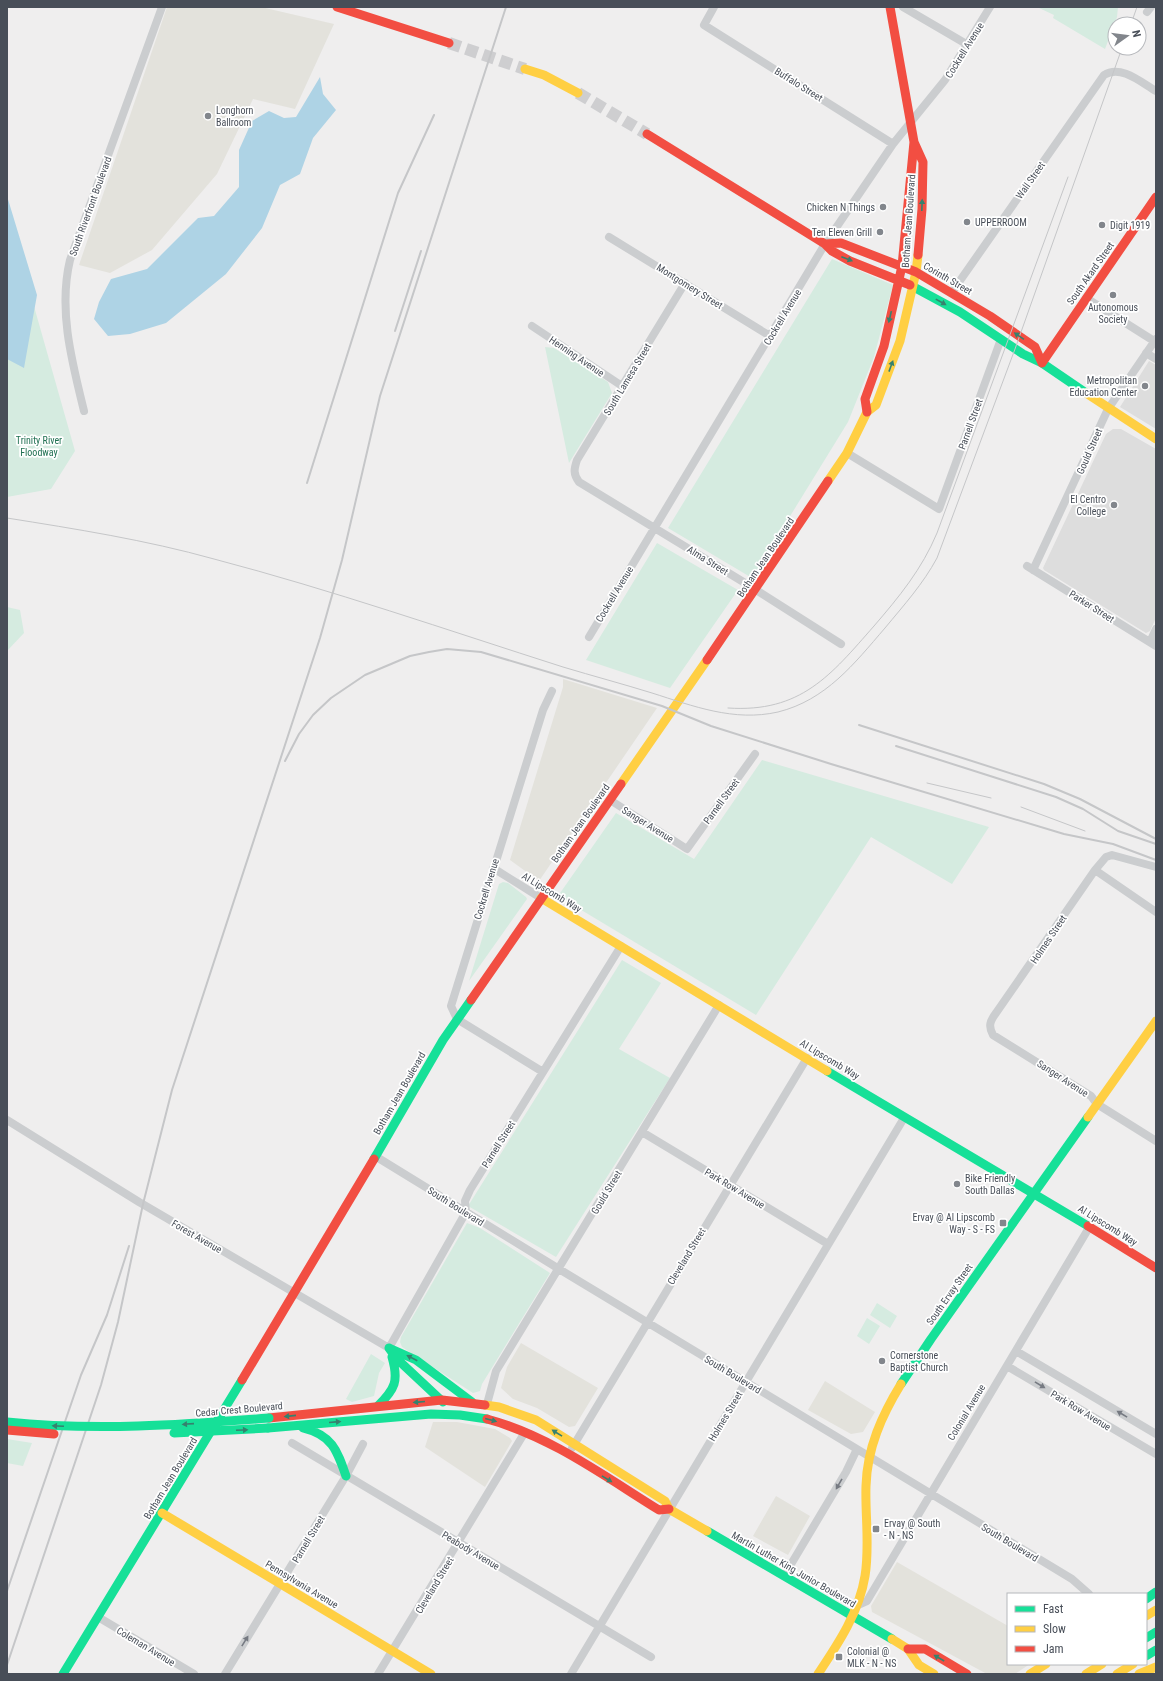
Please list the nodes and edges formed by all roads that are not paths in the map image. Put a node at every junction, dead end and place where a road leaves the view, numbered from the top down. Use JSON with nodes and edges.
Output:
{"nodes":[{"id":1,"x":162,"y":7,"type":"edge"},
{"id":2,"x":337,"y":7,"type":"edge"},
{"id":3,"x":714,"y":7,"type":"edge"},
{"id":4,"x":890,"y":7,"type":"edge"},
{"id":5,"x":903,"y":7,"type":"edge"},
{"id":6,"x":990,"y":7,"type":"edge"},
{"id":7,"x":449,"y":42,"type":"tunnel mouth"},
{"id":8,"x":968,"y":45,"type":"junction"},
{"id":9,"x":525,"y":68,"type":"tunnel mouth"},
{"id":10,"x":1156,"y":91,"type":"edge"},
{"id":11,"x":578,"y":93,"type":"tunnel mouth"},
{"id":12,"x":911,"y":122,"type":"junction"},
{"id":13,"x":647,"y":134,"type":"tunnel mouth"},
{"id":14,"x":914,"y":142,"type":"junction"},
{"id":15,"x":893,"y":144,"type":"junction"},
{"id":16,"x":1156,"y":196,"type":"edge"},
{"id":17,"x":610,"y":237,"type":"dead end"},
{"id":18,"x":825,"y":244,"type":"junction"},
{"id":19,"x":902,"y":266,"type":"junction"},
{"id":20,"x":916,"y":272,"type":"junction"},
{"id":21,"x":899,"y":279,"type":"junction"},
{"id":22,"x":685,"y":284,"type":"junction"},
{"id":23,"x":913,"y":286,"type":"junction"},
{"id":24,"x":952,"y":292,"type":"junction"},
{"id":25,"x":1086,"y":298,"type":"junction"},
{"id":26,"x":532,"y":326,"type":"dead end"},
{"id":27,"x":770,"y":336,"type":"junction"},
{"id":28,"x":1001,"y":339,"type":"junction"},
{"id":29,"x":1155,"y":340,"type":"edge"},
{"id":30,"x":1146,"y":353,"type":"junction"},
{"id":31,"x":1156,"y":359,"type":"edge"},
{"id":32,"x":1042,"y":363,"type":"junction"},
{"id":33,"x":622,"y":386,"type":"junction"},
{"id":34,"x":1108,"y":409,"type":"junction"},
{"id":35,"x":84,"y":411,"type":"dead end"},
{"id":36,"x":867,"y":412,"type":"junction"},
{"id":37,"x":1156,"y":439,"type":"edge"},
{"id":38,"x":847,"y":453,"type":"junction"},
{"id":39,"x":575,"y":477,"type":"joint"},
{"id":40,"x":654,"y":527,"type":"junction"},
{"id":41,"x":1030,"y":568,"type":"joint"},
{"id":42,"x":756,"y":590,"type":"junction"},
{"id":43,"x":1156,"y":630,"type":"edge"},
{"id":44,"x":589,"y":637,"type":"dead end"},
{"id":45,"x":841,"y":644,"type":"dead end"},
{"id":46,"x":1153,"y":644,"type":"edge"},
{"id":47,"x":552,"y":691,"type":"dead end"},
{"id":48,"x":755,"y":754,"type":"dead end"},
{"id":49,"x":610,"y":800,"type":"junction"},
{"id":50,"x":687,"y":849,"type":"joint"},
{"id":51,"x":1156,"y":867,"type":"edge"},
{"id":52,"x":493,"y":868,"type":"junction"},
{"id":53,"x":1095,"y":870,"type":"junction"},
{"id":54,"x":542,"y":898,"type":"junction"},
{"id":55,"x":1156,"y":912,"type":"edge"},
{"id":56,"x":621,"y":946,"type":"junction"},
{"id":57,"x":719,"y":1005,"type":"junction"},
{"id":58,"x":458,"y":1020,"type":"junction"},
{"id":59,"x":1156,"y":1021,"type":"edge"},
{"id":60,"x":989,"y":1028,"type":"joint"},
{"id":61,"x":807,"y":1058,"type":"junction"},
{"id":62,"x":542,"y":1072,"type":"junction"},
{"id":63,"x":1097,"y":1104,"type":"junction"},
{"id":64,"x":904,"y":1118,"type":"junction"},
{"id":65,"x":7,"y":1120,"type":"edge"},
{"id":66,"x":642,"y":1132,"type":"junction"},
{"id":67,"x":1155,"y":1140,"type":"edge"},
{"id":68,"x":375,"y":1156,"type":"junction"},
{"id":69,"x":729,"y":1185,"type":"junction"},
{"id":70,"x":1034,"y":1192,"type":"junction"},
{"id":71,"x":466,"y":1212,"type":"junction"},
{"id":72,"x":1090,"y":1226,"type":"junction"},
{"id":73,"x":828,"y":1244,"type":"junction"},
{"id":74,"x":1156,"y":1268,"type":"edge"},
{"id":75,"x":559,"y":1269,"type":"junction"},
{"id":76,"x":296,"y":1293,"type":"junction"},
{"id":77,"x":647,"y":1321,"type":"junction"},
{"id":78,"x":389,"y":1348,"type":"junction"},
{"id":79,"x":1016,"y":1351,"type":"junction"},
{"id":80,"x":1007,"y":1366,"type":"junction"},
{"id":81,"x":433,"y":1371,"type":"junction"},
{"id":82,"x":746,"y":1382,"type":"junction"},
{"id":83,"x":442,"y":1400,"type":"junction"},
{"id":84,"x":472,"y":1402,"type":"junction"},
{"id":85,"x":487,"y":1404,"type":"junction"},
{"id":86,"x":378,"y":1406,"type":"junction"},
{"id":87,"x":425,"y":1414,"type":"junction"},
{"id":88,"x":453,"y":1414,"type":"junction"},
{"id":89,"x":7,"y":1422,"type":"edge"},
{"id":90,"x":294,"y":1426,"type":"junction"},
{"id":91,"x":7,"y":1430,"type":"edge"},
{"id":92,"x":525,"y":1432,"type":"junction"},
{"id":93,"x":1156,"y":1434,"type":"edge"},
{"id":94,"x":292,"y":1443,"type":"dead end"},
{"id":95,"x":363,"y":1444,"type":"dead end"},
{"id":96,"x":575,"y":1444,"type":"junction"},
{"id":97,"x":857,"y":1449,"type":"junction"},
{"id":98,"x":1156,"y":1454,"type":"edge"},
{"id":99,"x":568,"y":1455,"type":"junction"},
{"id":100,"x":868,"y":1456,"type":"junction"},
{"id":101,"x":346,"y":1476,"type":"junction"},
{"id":102,"x":931,"y":1494,"type":"junction"},
{"id":103,"x":669,"y":1509,"type":"junction"},
{"id":104,"x":162,"y":1512,"type":"junction"},
{"id":105,"x":459,"y":1543,"type":"junction"},
{"id":106,"x":784,"y":1576,"type":"junction"},
{"id":107,"x":280,"y":1584,"type":"junction"},
{"id":108,"x":1156,"y":1592,"type":"edge"},
{"id":109,"x":1088,"y":1593,"type":"edge"},
{"id":110,"x":1147,"y":1598,"type":"edge"},
{"id":111,"x":858,"y":1605,"type":"junction"},
{"id":112,"x":1156,"y":1610,"type":"edge"},
{"id":113,"x":1147,"y":1615,"type":"edge"},
{"id":114,"x":853,"y":1616,"type":"junction"},
{"id":115,"x":98,"y":1617,"type":"junction"},
{"id":116,"x":599,"y":1627,"type":"junction"},
{"id":117,"x":1156,"y":1632,"type":"edge"},
{"id":118,"x":1147,"y":1637,"type":"edge"},
{"id":119,"x":908,"y":1649,"type":"junction"},
{"id":120,"x":393,"y":1650,"type":"junction"},
{"id":121,"x":1156,"y":1650,"type":"edge"},
{"id":122,"x":1147,"y":1655,"type":"edge"},
{"id":123,"x":651,"y":1657,"type":"dead end"},
{"id":124,"x":1044,"y":1665,"type":"edge"},
{"id":125,"x":1131,"y":1665,"type":"edge"},
{"id":126,"x":1098,"y":1666,"type":"edge"},
{"id":127,"x":1156,"y":1667,"type":"edge"},
{"id":128,"x":63,"y":1674,"type":"edge"},
{"id":129,"x":194,"y":1674,"type":"edge"},
{"id":130,"x":225,"y":1674,"type":"edge"},
{"id":131,"x":378,"y":1674,"type":"edge"},
{"id":132,"x":431,"y":1674,"type":"edge"},
{"id":133,"x":571,"y":1674,"type":"edge"},
{"id":134,"x":818,"y":1674,"type":"edge"},
{"id":135,"x":934,"y":1674,"type":"edge"},
{"id":136,"x":968,"y":1674,"type":"edge"},
{"id":137,"x":1030,"y":1674,"type":"edge"},
{"id":138,"x":1086,"y":1674,"type":"edge"},
{"id":139,"x":1117,"y":1674,"type":"edge"},
{"id":140,"x":1139,"y":1674,"type":"edge"}],
"edges":[{"from":1,"to":35,"type":"street","name":"South Riverfront Boulevard"},
{"from":2,"to":7,"type":"main road"},
{"from":3,"to":15,"type":"street","name":"Buffalo Street"},
{"from":4,"to":12,"type":"main road","name":"Botham Jean Boulevard"},
{"from":5,"to":8,"type":"street"},
{"from":6,"to":8,"type":"street","name":"Cockrell Avenue"},
{"from":8,"to":12,"type":"street","name":"Cockrell Avenue"},
{"from":9,"to":11,"type":"main road"},
{"from":10,"to":24,"type":"street","name":"Wall Street"},
{"from":12,"to":14,"type":"main road","name":"Botham Jean Boulevard"},
{"from":12,"to":15,"type":"street","name":"Cockrell Avenue"},
{"from":13,"to":18,"type":"main road","name":"Corinth Street"},
{"from":14,"to":19,"type":"main road","name":"Botham Jean Boulevard"},
{"from":20,"to":14,"type":"main road","name":"Botham Jean Boulevard","one_way":true},
{"from":15,"to":18,"type":"street","name":"Cockrell Avenue"},
{"from":16,"to":25,"type":"main road","name":"South Akard Street"},
{"from":17,"to":22,"type":"street","name":"Montgomery Street"},
{"from":18,"to":19,"type":"main road","name":"Corinth Street"},
{"from":18,"to":21,"type":"main road","name":"Corinth Street","one_way":true},
{"from":18,"to":27,"type":"street","name":"Cockrell Avenue"},
{"from":19,"to":20,"type":"main road","name":"Corinth Street"},
{"from":19,"to":21,"type":"main road","name":"Botham Jean Boulevard"},
{"from":20,"to":23,"type":"main road","name":"Botham Jean Boulevard"},
{"from":20,"to":24,"type":"main road","name":"Corinth Street"},
{"from":21,"to":23,"type":"main road","name":"Corinth Street"},
{"from":21,"to":36,"type":"main road","name":"Botham Jean Boulevard","one_way":true},
{"from":22,"to":27,"type":"street","name":"Montgomery Street"},
{"from":22,"to":33,"type":"street","name":"South Lamesa Street"},
{"from":23,"to":28,"type":"main road","name":"Corinth Street","one_way":true},
{"from":36,"to":23,"type":"main road","name":"Botham Jean Boulevard","one_way":true},
{"from":32,"to":24,"type":"main road","name":"Corinth Street","one_way":true},
{"from":25,"to":29,"type":"street"},
{"from":25,"to":32,"type":"main road","name":"South Akard Street"},
{"from":26,"to":33,"type":"street","name":"Henning Avenue"},
{"from":27,"to":40,"type":"street","name":"Cockrell Avenue"},
{"from":28,"to":32,"type":"main road","name":"Corinth Street"},
{"from":28,"to":38,"type":"street","name":"Parnell Street"},
{"from":29,"to":30,"type":"street","name":"Gould Street"},
{"from":30,"to":31,"type":"street"},
{"from":30,"to":34,"type":"street","name":"Gould Street"},
{"from":32,"to":34,"type":"main road","name":"Corinth Street"},
{"from":33,"to":39,"type":"street","name":"South Lamesa Street"},
{"from":34,"to":37,"type":"main road","name":"Corinth Street"},
{"from":34,"to":41,"type":"street","name":"Gould Street"},
{"from":36,"to":38,"type":"main road","name":"Botham Jean Boulevard"},
{"from":38,"to":42,"type":"main road","name":"Botham Jean Boulevard"},
{"from":39,"to":40,"type":"street","name":"Alma Street"},
{"from":40,"to":42,"type":"street","name":"Alma Street"},
{"from":40,"to":44,"type":"street","name":"Cockrell Avenue"},
{"from":41,"to":46,"type":"street","name":"Parker Street"},
{"from":42,"to":45,"type":"street","name":"Alma Street"},
{"from":42,"to":49,"type":"main road","name":"Botham Jean Boulevard"},
{"from":43,"to":46,"type":"street"},
{"from":47,"to":52,"type":"street","name":"Cockrell Avenue"},
{"from":48,"to":50,"type":"street","name":"Parnell Street"},
{"from":49,"to":50,"type":"street","name":"Sanger Avenue"},
{"from":49,"to":54,"type":"main road","name":"Botham Jean Boulevard"},
{"from":51,"to":53,"type":"street","name":"Holmes Street"},
{"from":52,"to":54,"type":"street","name":"Al Lipscomb Way"},
{"from":52,"to":58,"type":"street","name":"Cockrell Avenue"},
{"from":53,"to":55,"type":"street"},
{"from":53,"to":60,"type":"street","name":"Holmes Street"},
{"from":54,"to":56,"type":"main road","name":"Al Lipscomb Way"},
{"from":54,"to":58,"type":"main road","name":"Botham Jean Boulevard"},
{"from":56,"to":57,"type":"main road","name":"Al Lipscomb Way"},
{"from":56,"to":62,"type":"street","name":"Parnell Street"},
{"from":57,"to":61,"type":"main road","name":"Al Lipscomb Way"},
{"from":57,"to":66,"type":"street","name":"Gould Street"},
{"from":58,"to":62,"type":"street"},
{"from":58,"to":68,"type":"main road","name":"Botham Jean Boulevard"},
{"from":59,"to":63,"type":"main road","name":"South Ervay Street"},
{"from":60,"to":63,"type":"street","name":"Sanger Avenue"},
{"from":61,"to":64,"type":"main road","name":"Al Lipscomb Way"},
{"from":61,"to":69,"type":"street","name":"Cleveland Street"},
{"from":62,"to":71,"type":"street","name":"Parnell Street"},
{"from":63,"to":67,"type":"street","name":"Sanger Avenue"},
{"from":63,"to":70,"type":"main road","name":"South Ervay Street"},
{"from":64,"to":70,"type":"main road","name":"Al Lipscomb Way"},
{"from":64,"to":73,"type":"street","name":"Holmes Street"},
{"from":65,"to":76,"type":"street","name":"Forest Avenue"},
{"from":66,"to":69,"type":"street","name":"Park Row Avenue"},
{"from":66,"to":75,"type":"street","name":"Gould Street"},
{"from":68,"to":71,"type":"street","name":"South Boulevard"},
{"from":68,"to":76,"type":"main road","name":"Botham Jean Boulevard"},
{"from":69,"to":73,"type":"street","name":"Park Row Avenue"},
{"from":69,"to":77,"type":"street","name":"Cleveland Street"},
{"from":70,"to":72,"type":"main road","name":"Al Lipscomb Way"},
{"from":70,"to":100,"type":"main road","name":"South Ervay Street"},
{"from":71,"to":75,"type":"street","name":"South Boulevard"},
{"from":71,"to":78,"type":"street","name":"Parnell Street"},
{"from":72,"to":74,"type":"main road","name":"Al Lipscomb Way"},
{"from":72,"to":79,"type":"street","name":"Colonial Avenue"},
{"from":73,"to":82,"type":"street","name":"Holmes Street"},
{"from":75,"to":77,"type":"street","name":"South Boulevard"},
{"from":75,"to":85,"type":"street","name":"Gould Street"},
{"from":76,"to":78,"type":"street","name":"Forest Avenue"},
{"from":76,"to":104,"type":"main road","name":"Botham Jean Boulevard"},
{"from":77,"to":82,"type":"street","name":"South Boulevard"},
{"from":77,"to":96,"type":"street","name":"Cleveland Street"},
{"from":81,"to":78,"type":"main road","one_way":true},
{"from":78,"to":83,"type":"main road"},
{"from":78,"to":86,"type":"main road"},
{"from":79,"to":80,"type":"street","name":"Colonial Avenue"},
{"from":93,"to":79,"type":"street","name":"Park Row Avenue","one_way":true},
{"from":80,"to":98,"type":"street","name":"Park Row Avenue","one_way":true},
{"from":80,"to":102,"type":"street","name":"Colonial Avenue"},
{"from":81,"to":83,"type":"main road"},
{"from":81,"to":84,"type":"main road"},
{"from":82,"to":97,"type":"street","name":"South Boulevard"},
{"from":82,"to":103,"type":"street","name":"Holmes Street"},
{"from":83,"to":84,"type":"main road","name":"Cedar Crest Boulevard"},
{"from":83,"to":86,"type":"main road","name":"Cedar Crest Boulevard","one_way":true},
{"from":83,"to":87,"type":"main road"},
{"from":83,"to":88,"type":"main road"},
{"from":84,"to":85,"type":"main road","name":"Martin Luther King Junior Boulevard"},
{"from":96,"to":85,"type":"main road","name":"Martin Luther King Junior Boulevard","one_way":true},
{"from":86,"to":89,"type":"main road","name":"Cedar Crest Boulevard","one_way":true,"bridge":true},
{"from":87,"to":88,"type":"main road","name":"Cedar Crest Boulevard"},
{"from":90,"to":87,"type":"main road","name":"Cedar Crest Boulevard","one_way":true},
{"from":88,"to":92,"type":"main road","name":"Martin Luther King Junior Boulevard","one_way":true},
{"from":91,"to":90,"type":"main road","name":"Cedar Crest Boulevard","one_way":true,"bridge":true},
{"from":90,"to":101,"type":"main road"},
{"from":92,"to":99,"type":"main road","name":"Martin Luther King Junior Boulevard"},
{"from":92,"to":105,"type":"street","name":"Cleveland Street"},
{"from":94,"to":101,"type":"street","name":"Peabody Avenue"},
{"from":95,"to":101,"type":"street","name":"Parnell Street"},
{"from":96,"to":99,"type":"street","name":"Cleveland Street"},
{"from":96,"to":103,"type":"main road","name":"Martin Luther King Junior Boulevard"},
{"from":97,"to":100,"type":"street","name":"South Boulevard"},
{"from":97,"to":106,"type":"street","one_way":true},
{"from":99,"to":103,"type":"main road","name":"Martin Luther King Junior Boulevard","one_way":true},
{"from":100,"to":102,"type":"street","name":"South Boulevard"},
{"from":100,"to":111,"type":"main road","name":"South Ervay Street"},
{"from":101,"to":105,"type":"street","name":"Peabody Avenue"},
{"from":101,"to":107,"type":"street","name":"Parnell Street"},
{"from":102,"to":109,"type":"street","name":"South Boulevard"},
{"from":102,"to":111,"type":"street","name":"Colonial Avenue"},
{"from":103,"to":106,"type":"main road","name":"Martin Luther King Junior Boulevard"},
{"from":103,"to":116,"type":"street","name":"Holmes Street"},
{"from":104,"to":107,"type":"main road","name":"Pennsylvania Avenue"},
{"from":104,"to":115,"type":"main road","name":"Botham Jean Boulevard"},
{"from":105,"to":116,"type":"street","name":"Peabody Avenue"},
{"from":105,"to":120,"type":"street","name":"Cleveland Street"},
{"from":106,"to":114,"type":"main road","name":"Martin Luther King Junior Boulevard"},
{"from":107,"to":120,"type":"main road","name":"Pennsylvania Avenue"},
{"from":130,"to":107,"type":"street","name":"Parnell Street","one_way":true},
{"from":108,"to":110,"type":"main road"},
{"from":111,"to":114,"type":"main road","name":"South Ervay Street"},
{"from":112,"to":113,"type":"main road"},
{"from":114,"to":119,"type":"main road","name":"Martin Luther King Junior Boulevard"},
{"from":114,"to":134,"type":"main road"},
{"from":115,"to":128,"type":"main road","name":"Botham Jean Boulevard"},
{"from":115,"to":129,"type":"street","name":"Coleman Avenue"},
{"from":116,"to":123,"type":"street","name":"Peabody Avenue"},
{"from":116,"to":133,"type":"street","name":"Holmes Street"},
{"from":117,"to":118,"type":"main road"},
{"from":119,"to":135,"type":"main road","name":"Martin Luther King Junior Boulevard"},
{"from":136,"to":119,"type":"main road","name":"Martin Luther King Junior Boulevard","one_way":true},
{"from":120,"to":131,"type":"street","name":"Cleveland Street"},
{"from":120,"to":132,"type":"main road","name":"Pennsylvania Avenue"},
{"from":121,"to":122,"type":"main road"},
{"from":124,"to":137,"type":"main road"},
{"from":125,"to":139,"type":"main road"},
{"from":126,"to":138,"type":"main road"},
{"from":127,"to":140,"type":"main road"}]}
